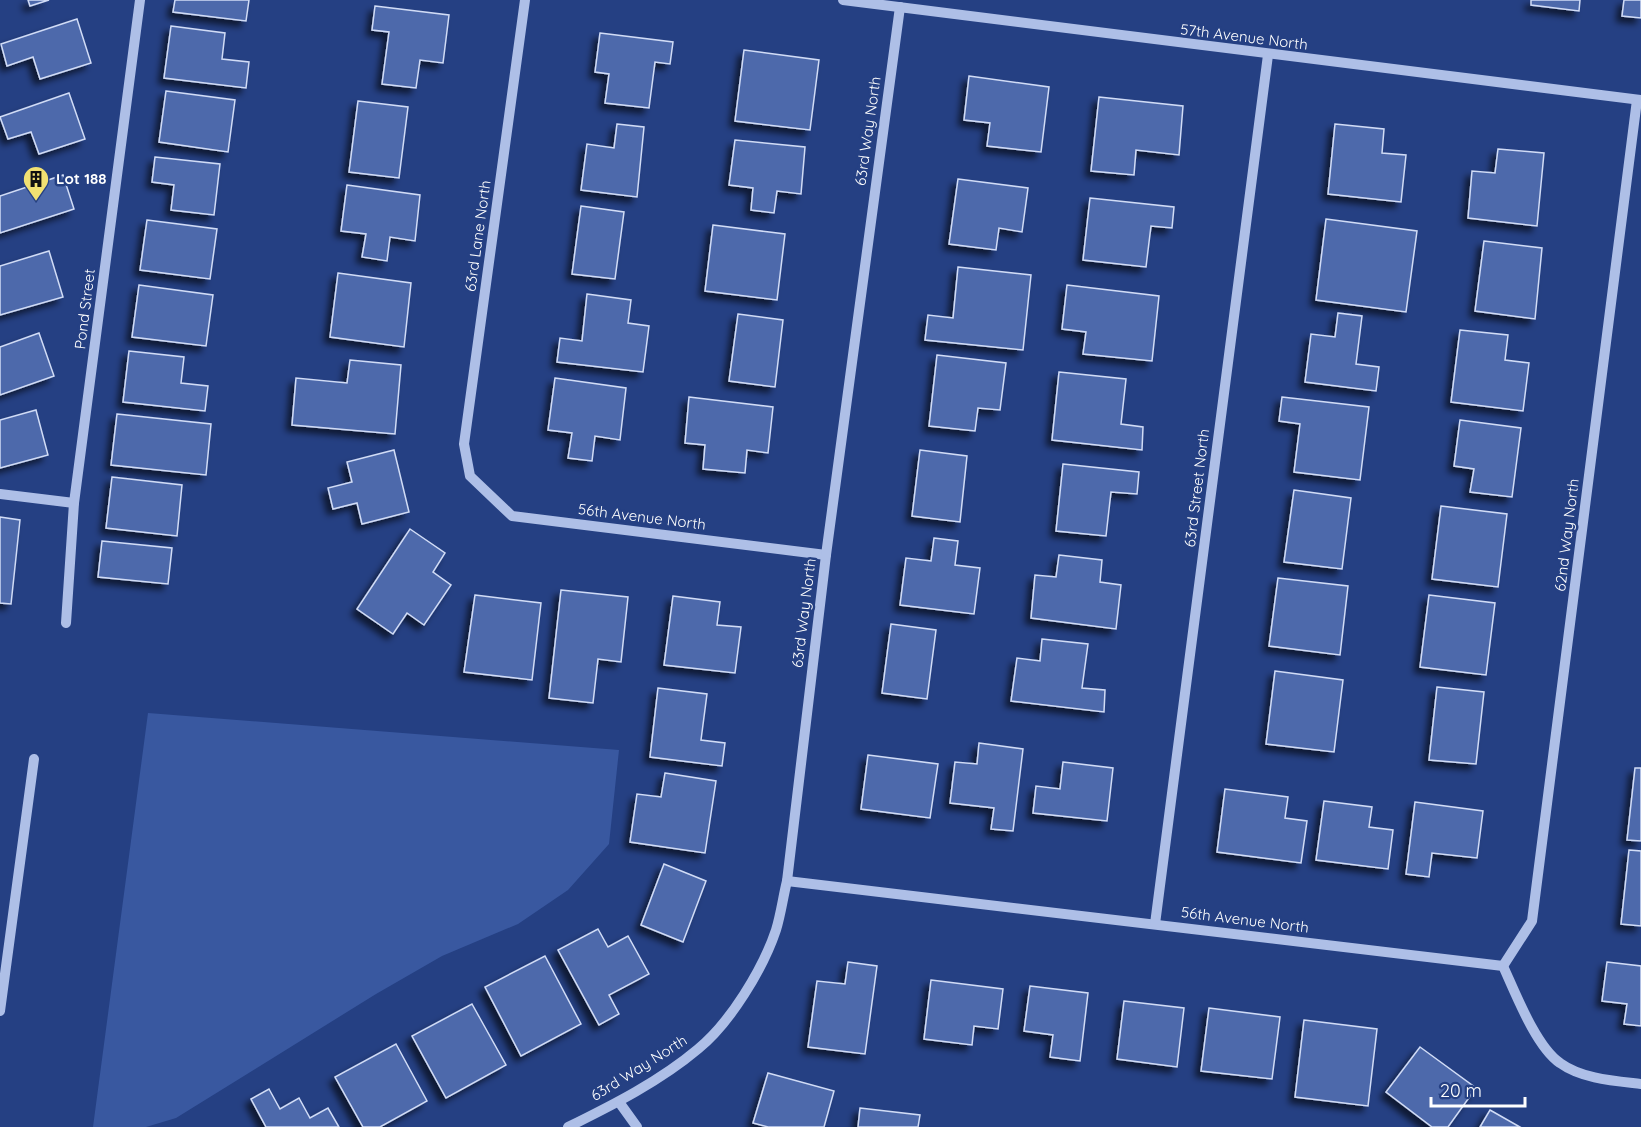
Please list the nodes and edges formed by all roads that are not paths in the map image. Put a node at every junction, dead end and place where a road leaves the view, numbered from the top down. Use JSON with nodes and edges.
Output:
{"nodes":[{"id":1,"x":140,"y":0,"type":"edge"},
{"id":2,"x":525,"y":0,"type":"edge"},
{"id":3,"x":843,"y":0,"type":"edge"},
{"id":4,"x":900,"y":7,"type":"junction"},
{"id":5,"x":1268,"y":56,"type":"junction"},
{"id":6,"x":1639,"y":100,"type":"edge"},
{"id":7,"x":470,"y":476,"type":"joint"},
{"id":8,"x":0,"y":494,"type":"edge"},
{"id":9,"x":74,"y":503,"type":"junction"},
{"id":10,"x":826,"y":555,"type":"junction"},
{"id":11,"x":66,"y":623,"type":"dead end"},
{"id":12,"x":34,"y":759,"type":"dead end"},
{"id":13,"x":787,"y":880,"type":"junction"},
{"id":14,"x":1155,"y":924,"type":"junction"},
{"id":15,"x":1503,"y":966,"type":"junction"},
{"id":16,"x":0,"y":1011,"type":"edge"},
{"id":17,"x":1641,"y":1084,"type":"edge"},
{"id":18,"x":619,"y":1102,"type":"junction"},
{"id":19,"x":568,"y":1127,"type":"edge"},
{"id":20,"x":637,"y":1127,"type":"edge"}],
"edges":[{"from":1,"to":9,"type":"street","name":"Pond Street"},
{"from":2,"to":7,"type":"street","name":"63rd Lane North"},
{"from":3,"to":4,"type":"street","name":"57th Avenue North"},
{"from":4,"to":5,"type":"street","name":"57th Avenue North"},
{"from":4,"to":10,"type":"street","name":"63rd Way North"},
{"from":5,"to":6,"type":"street","name":"57th Avenue North"},
{"from":5,"to":14,"type":"street","name":"63rd Street North"},
{"from":6,"to":15,"type":"street","name":"62nd Way North"},
{"from":7,"to":10,"type":"street","name":"56th Avenue North"},
{"from":8,"to":9,"type":"street"},
{"from":9,"to":11,"type":"street","name":"Pond Street"},
{"from":10,"to":13,"type":"street","name":"63rd Way North"},
{"from":12,"to":16,"type":"street"},
{"from":13,"to":14,"type":"street","name":"56th Avenue North"},
{"from":13,"to":18,"type":"street","name":"63rd Way North"},
{"from":14,"to":15,"type":"street","name":"56th Avenue North"},
{"from":15,"to":17,"type":"street"},
{"from":18,"to":19,"type":"street","name":"63rd Way North"},
{"from":18,"to":20,"type":"street"}]}
